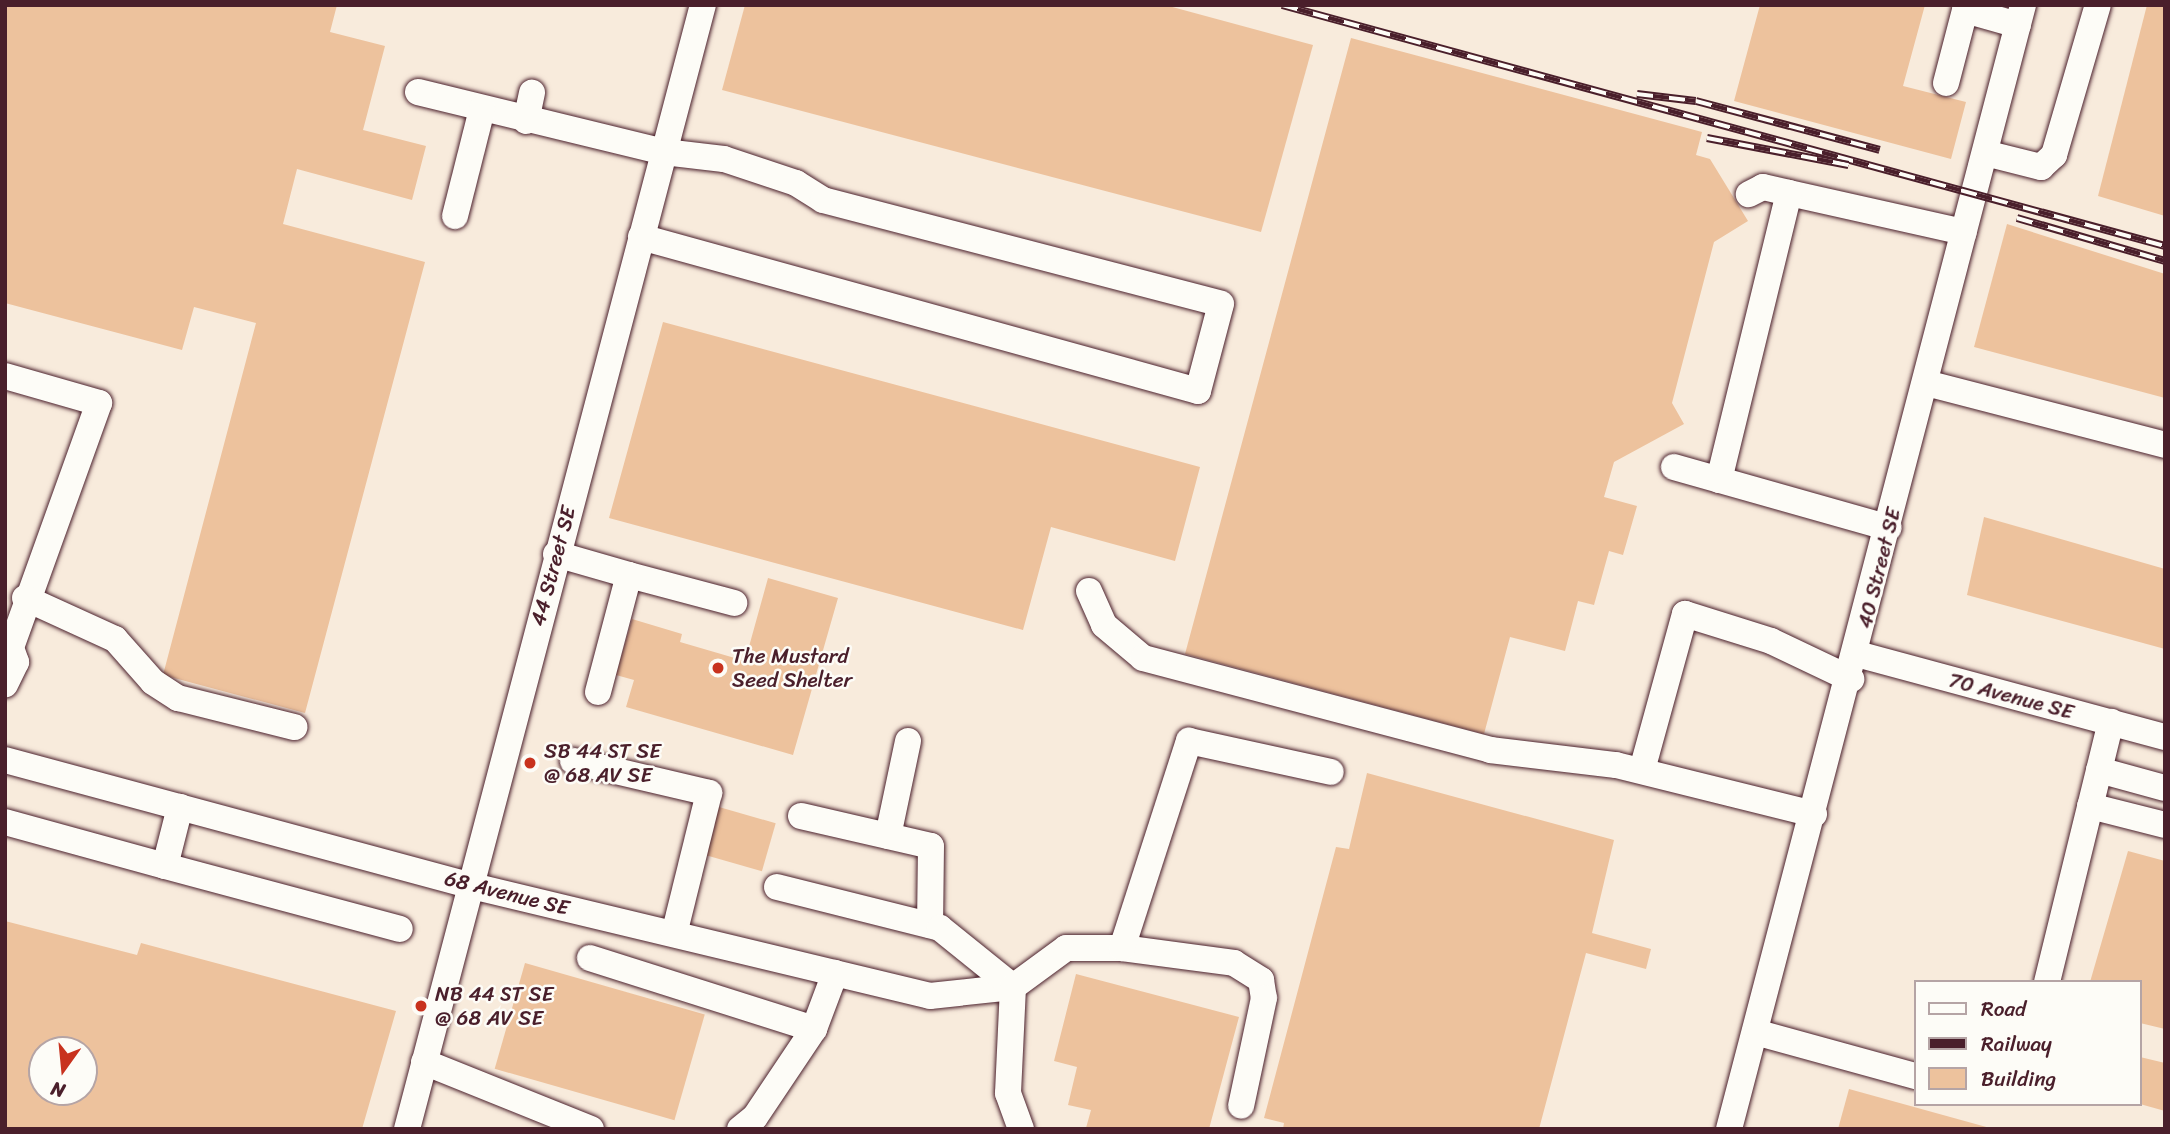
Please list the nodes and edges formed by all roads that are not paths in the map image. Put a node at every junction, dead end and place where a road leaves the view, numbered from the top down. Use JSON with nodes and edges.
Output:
{"nodes":[{"id":1,"x":703,"y":5,"type":"edge"},
{"id":2,"x":2098,"y":5,"type":"edge"},
{"id":3,"x":1966,"y":8,"type":"edge"},
{"id":4,"x":2021,"y":15,"type":"edge"},
{"id":5,"x":1946,"y":83,"type":"dead end"},
{"id":6,"x":418,"y":92,"type":"dead end"},
{"id":7,"x":532,"y":93,"type":"dead end"},
{"id":8,"x":482,"y":109,"type":"junction"},
{"id":9,"x":526,"y":121,"type":"junction"},
{"id":10,"x":664,"y":152,"type":"junction"},
{"id":11,"x":1985,"y":153,"type":"junction"},
{"id":12,"x":1789,"y":193,"type":"junction"},
{"id":13,"x":1749,"y":194,"type":"dead end"},
{"id":14,"x":455,"y":216,"type":"dead end"},
{"id":15,"x":1965,"y":232,"type":"junction"},
{"id":16,"x":641,"y":237,"type":"junction"},
{"id":17,"x":5,"y":376,"type":"edge"},
{"id":18,"x":1926,"y":383,"type":"junction"},
{"id":19,"x":2165,"y":445,"type":"edge"},
{"id":20,"x":1674,"y":467,"type":"dead end"},
{"id":21,"x":1719,"y":480,"type":"junction"},
{"id":22,"x":1889,"y":528,"type":"junction"},
{"id":23,"x":556,"y":554,"type":"junction"},
{"id":24,"x":629,"y":575,"type":"junction"},
{"id":25,"x":1089,"y":591,"type":"dead end"},
{"id":26,"x":25,"y":598,"type":"junction"},
{"id":27,"x":734,"y":603,"type":"dead end"},
{"id":28,"x":9,"y":641,"type":"edge"},
{"id":29,"x":1854,"y":667,"type":"junction"},
{"id":30,"x":5,"y":685,"type":"edge"},
{"id":31,"x":598,"y":692,"type":"dead end"},
{"id":32,"x":2111,"y":722,"type":"junction"},
{"id":33,"x":294,"y":727,"type":"dead end"},
{"id":34,"x":2165,"y":737,"type":"edge"},
{"id":35,"x":908,"y":741,"type":"dead end"},
{"id":36,"x":5,"y":760,"type":"edge"},
{"id":37,"x":573,"y":761,"type":"dead end"},
{"id":38,"x":1642,"y":771,"type":"junction"},
{"id":39,"x":2099,"y":771,"type":"junction"},
{"id":40,"x":1331,"y":772,"type":"dead end"},
{"id":41,"x":2165,"y":788,"type":"edge"},
{"id":42,"x":2090,"y":806,"type":"junction"},
{"id":43,"x":180,"y":807,"type":"junction"},
{"id":44,"x":1814,"y":814,"type":"junction"},
{"id":45,"x":801,"y":816,"type":"dead end"},
{"id":46,"x":5,"y":822,"type":"edge"},
{"id":47,"x":2165,"y":825,"type":"edge"},
{"id":48,"x":888,"y":836,"type":"junction"},
{"id":49,"x":165,"y":866,"type":"junction"},
{"id":50,"x":468,"y":885,"type":"junction"},
{"id":51,"x":777,"y":887,"type":"dead end"},
{"id":52,"x":930,"y":925,"type":"junction"},
{"id":53,"x":400,"y":929,"type":"dead end"},
{"id":54,"x":674,"y":934,"type":"junction"},
{"id":55,"x":1122,"y":948,"type":"junction"},
{"id":56,"x":590,"y":958,"type":"dead end"},
{"id":57,"x":835,"y":973,"type":"junction"},
{"id":58,"x":2047,"y":980,"type":"edge"},
{"id":59,"x":1013,"y":987,"type":"junction"},
{"id":60,"x":814,"y":1029,"type":"junction"},
{"id":61,"x":1755,"y":1032,"type":"junction"},
{"id":62,"x":424,"y":1062,"type":"junction"},
{"id":63,"x":1914,"y":1076,"type":"edge"},
{"id":64,"x":1238,"y":1119,"type":"edge"},
{"id":65,"x":407,"y":1129,"type":"edge"},
{"id":66,"x":592,"y":1129,"type":"edge"},
{"id":67,"x":740,"y":1129,"type":"edge"},
{"id":68,"x":1021,"y":1129,"type":"edge"},
{"id":69,"x":1729,"y":1129,"type":"edge"}],
"edges":[{"from":1,"to":10,"type":"street","name":"44 Street SE"},
{"from":2,"to":11,"type":"street"},
{"from":3,"to":4,"type":"street"},
{"from":3,"to":5,"type":"street"},
{"from":4,"to":11,"type":"street","name":"40 Street SE"},
{"from":6,"to":8,"type":"street"},
{"from":7,"to":9,"type":"street"},
{"from":8,"to":9,"type":"street"},
{"from":8,"to":14,"type":"street"},
{"from":9,"to":10,"type":"street"},
{"from":10,"to":16,"type":"street","name":"44 Street SE"},
{"from":10,"to":16,"type":"street"},
{"from":11,"to":15,"type":"street","name":"40 Street SE"},
{"from":12,"to":13,"type":"street"},
{"from":12,"to":15,"type":"street"},
{"from":12,"to":21,"type":"street"},
{"from":15,"to":18,"type":"street","name":"40 Street SE"},
{"from":16,"to":23,"type":"street","name":"44 Street SE"},
{"from":17,"to":26,"type":"street"},
{"from":18,"to":19,"type":"street"},
{"from":18,"to":22,"type":"street","name":"40 Street SE"},
{"from":20,"to":21,"type":"street"},
{"from":21,"to":22,"type":"street"},
{"from":22,"to":29,"type":"street","name":"40 Street SE"},
{"from":23,"to":24,"type":"street"},
{"from":23,"to":50,"type":"street","name":"44 Street SE"},
{"from":24,"to":27,"type":"street"},
{"from":24,"to":31,"type":"street"},
{"from":25,"to":38,"type":"street"},
{"from":26,"to":28,"type":"street"},
{"from":26,"to":33,"type":"street"},
{"from":28,"to":30,"type":"street"},
{"from":29,"to":32,"type":"street","name":"70 Avenue SE"},
{"from":29,"to":38,"type":"street","name":"70 Avenue SE"},
{"from":29,"to":44,"type":"street","name":"40 Street SE"},
{"from":32,"to":34,"type":"street","name":"70 Avenue SE"},
{"from":32,"to":39,"type":"street"},
{"from":35,"to":48,"type":"street"},
{"from":36,"to":43,"type":"street","name":"68 Avenue SE"},
{"from":37,"to":54,"type":"street"},
{"from":38,"to":44,"type":"street"},
{"from":39,"to":41,"type":"street"},
{"from":39,"to":42,"type":"street"},
{"from":40,"to":55,"type":"street"},
{"from":42,"to":47,"type":"street"},
{"from":42,"to":58,"type":"street"},
{"from":43,"to":49,"type":"street"},
{"from":43,"to":50,"type":"street","name":"68 Avenue SE"},
{"from":44,"to":61,"type":"street","name":"40 Street SE"},
{"from":45,"to":48,"type":"street"},
{"from":46,"to":49,"type":"street"},
{"from":48,"to":52,"type":"street"},
{"from":49,"to":53,"type":"street"},
{"from":50,"to":54,"type":"street","name":"68 Avenue SE"},
{"from":50,"to":62,"type":"street","name":"44 Street SE"},
{"from":51,"to":52,"type":"street"},
{"from":52,"to":59,"type":"street"},
{"from":54,"to":57,"type":"street","name":"68 Avenue SE"},
{"from":55,"to":59,"type":"street"},
{"from":55,"to":64,"type":"street"},
{"from":56,"to":60,"type":"street"},
{"from":57,"to":59,"type":"street","name":"68 Avenue SE"},
{"from":57,"to":60,"type":"street"},
{"from":59,"to":68,"type":"street"},
{"from":60,"to":67,"type":"street"},
{"from":61,"to":63,"type":"street"},
{"from":61,"to":69,"type":"street","name":"40 Street SE"},
{"from":62,"to":65,"type":"street","name":"44 Street SE"},
{"from":62,"to":66,"type":"street"}]}
